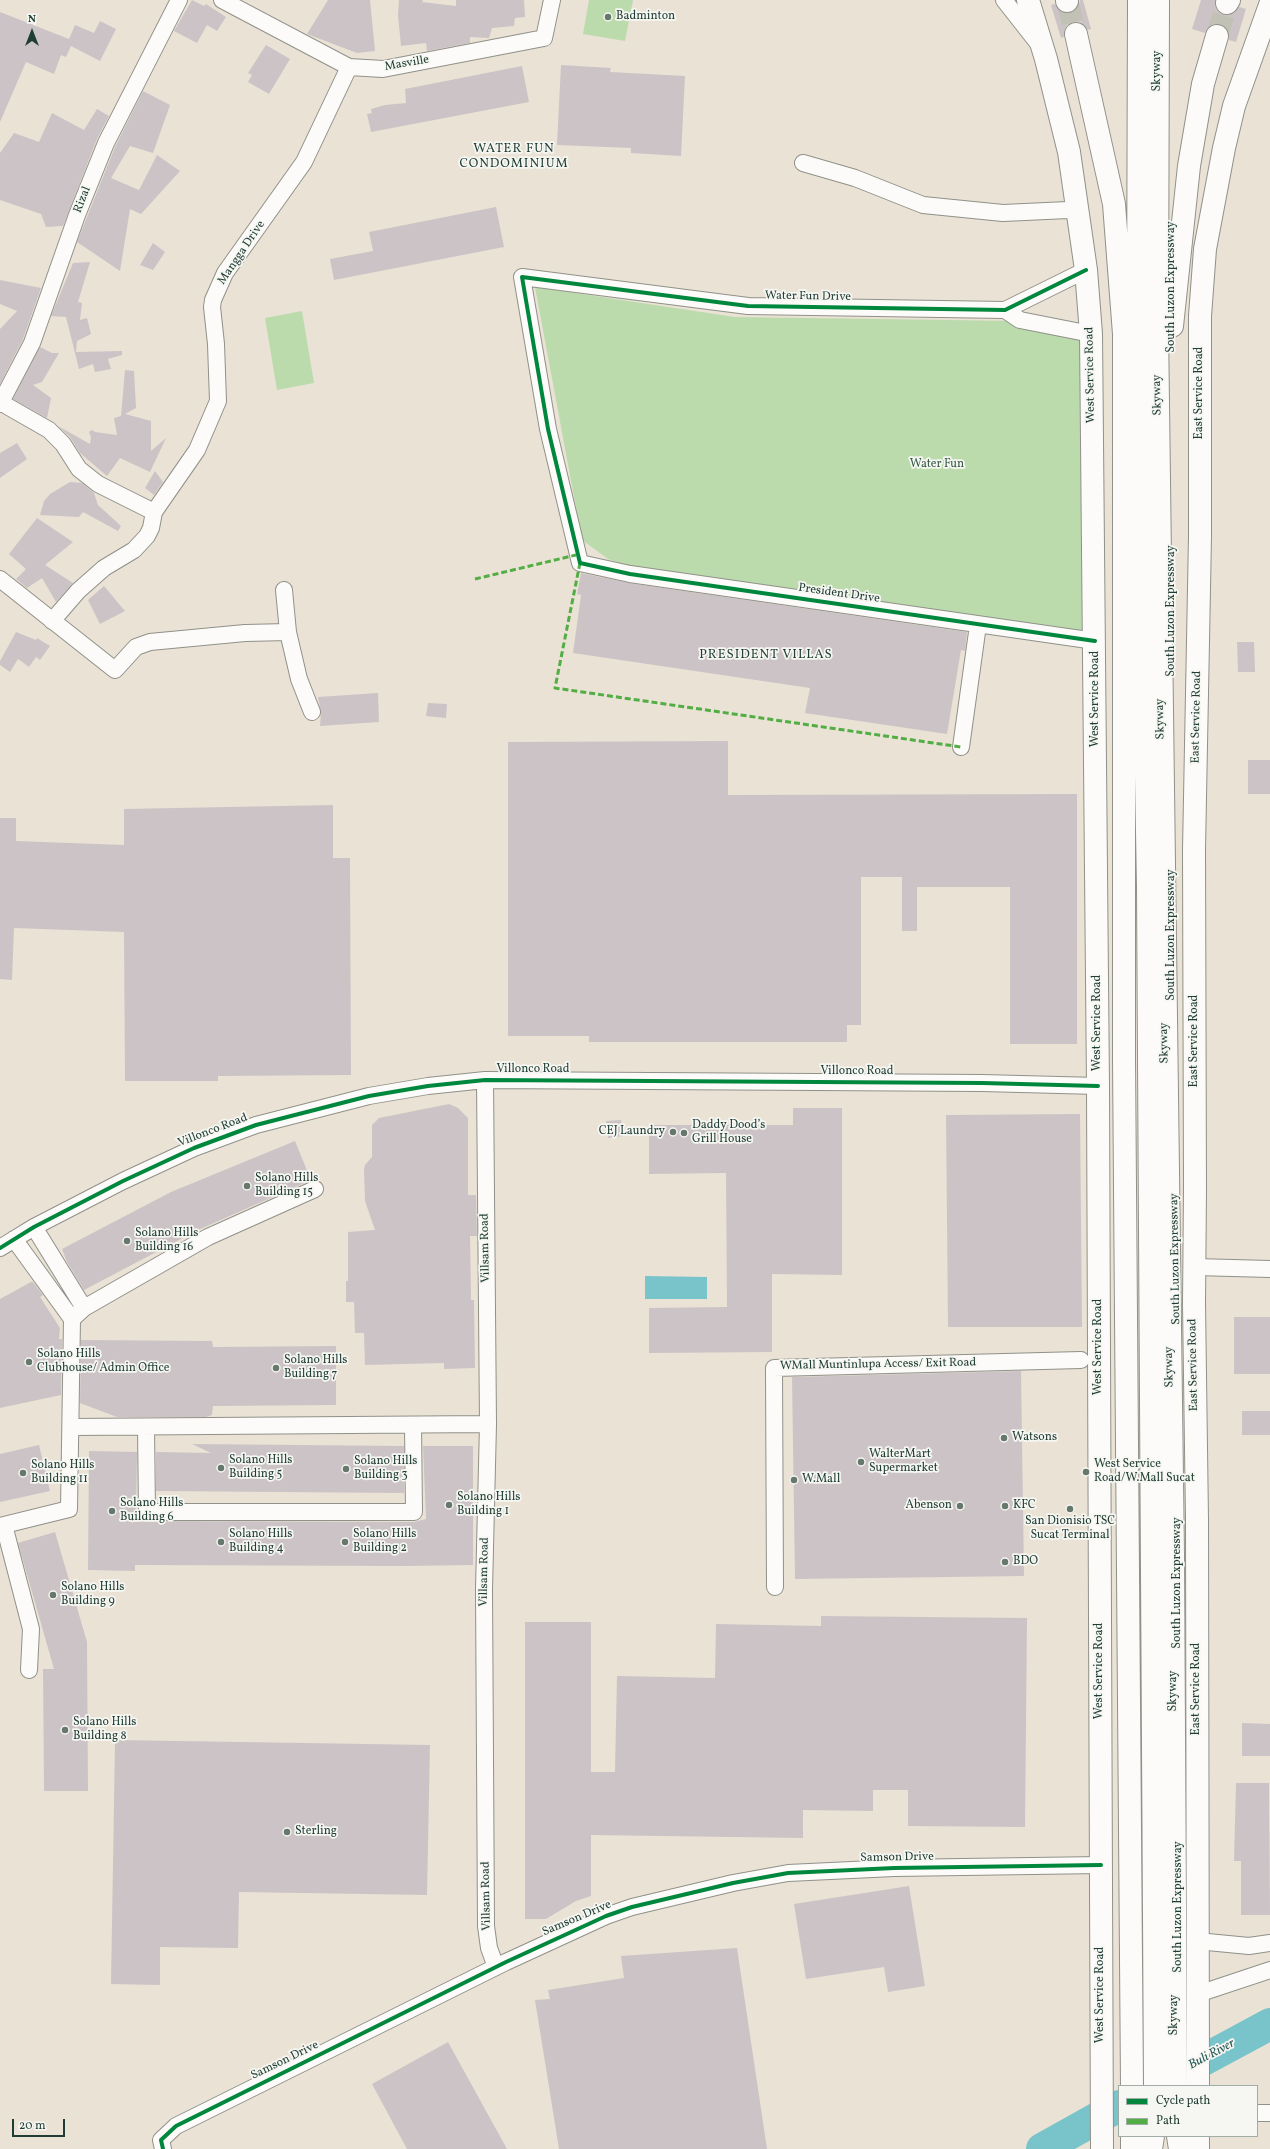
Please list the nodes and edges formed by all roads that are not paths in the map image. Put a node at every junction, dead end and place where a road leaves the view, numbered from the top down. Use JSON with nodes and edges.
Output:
{"nodes":[{"id":1,"x":178,"y":0,"type":"edge"},
{"id":2,"x":222,"y":0,"type":"edge"},
{"id":3,"x":552,"y":0,"type":"edge"},
{"id":4,"x":1004,"y":0,"type":"edge"},
{"id":5,"x":1028,"y":0,"type":"edge"},
{"id":6,"x":1124,"y":0,"type":"edge"},
{"id":7,"x":1139,"y":0,"type":"edge"},
{"id":8,"x":1158,"y":0,"type":"edge"},
{"id":9,"x":1172,"y":0,"type":"edge"},
{"id":10,"x":1270,"y":5,"type":"edge"},
{"id":11,"x":1076,"y":34,"type":"tunnel mouth"},
{"id":12,"x":1218,"y":36,"type":"tunnel mouth"},
{"id":13,"x":1046,"y":59,"type":"junction"},
{"id":14,"x":349,"y":67,"type":"junction"},
{"id":15,"x":803,"y":163,"type":"dead end"},
{"id":16,"x":1079,"y":213,"type":"junction"},
{"id":17,"x":1086,"y":270,"type":"junction"},
{"id":18,"x":1005,"y":310,"type":"junction"},
{"id":19,"x":1172,"y":326,"type":"junction"},
{"id":20,"x":1092,"y":334,"type":"junction"},
{"id":21,"x":1124,"y":334,"type":"junction"},
{"id":22,"x":1,"y":403,"type":"edge"},
{"id":23,"x":154,"y":512,"type":"junction"},
{"id":24,"x":580,"y":563,"type":"joint"},
{"id":25,"x":0,"y":579,"type":"edge"},
{"id":26,"x":284,"y":590,"type":"dead end"},
{"id":27,"x":52,"y":621,"type":"junction"},
{"id":28,"x":978,"y":625,"type":"junction"},
{"id":29,"x":288,"y":632,"type":"junction"},
{"id":30,"x":1095,"y":641,"type":"junction"},
{"id":31,"x":312,"y":712,"type":"dead end"},
{"id":32,"x":961,"y":747,"type":"dead end"},
{"id":33,"x":485,"y":1080,"type":"junction"},
{"id":34,"x":1098,"y":1086,"type":"junction"},
{"id":35,"x":315,"y":1189,"type":"dead end"},
{"id":36,"x":34,"y":1227,"type":"junction"},
{"id":37,"x":14,"y":1239,"type":"junction"},
{"id":38,"x":0,"y":1248,"type":"edge"},
{"id":39,"x":51,"y":1253,"type":"junction"},
{"id":40,"x":32,"y":1264,"type":"junction"},
{"id":41,"x":1195,"y":1268,"type":"junction"},
{"id":42,"x":1270,"y":1269,"type":"edge"},
{"id":43,"x":84,"y":1308,"type":"junction"},
{"id":44,"x":72,"y":1319,"type":"junction"},
{"id":45,"x":1081,"y":1360,"type":"dead end"},
{"id":46,"x":488,"y":1424,"type":"junction"},
{"id":47,"x":413,"y":1425,"type":"junction"},
{"id":48,"x":71,"y":1427,"type":"junction"},
{"id":49,"x":146,"y":1428,"type":"junction"},
{"id":50,"x":2,"y":1526,"type":"edge"},
{"id":51,"x":775,"y":1587,"type":"dead end"},
{"id":52,"x":29,"y":1670,"type":"dead end"},
{"id":53,"x":1101,"y":1865,"type":"junction"},
{"id":54,"x":1197,"y":1941,"type":"junction"},
{"id":55,"x":1270,"y":1943,"type":"edge"},
{"id":56,"x":496,"y":1967,"type":"junction"},
{"id":57,"x":1270,"y":1970,"type":"edge"},
{"id":58,"x":1198,"y":1994,"type":"junction"},
{"id":59,"x":1189,"y":2046,"type":"junction"},
{"id":60,"x":1132,"y":2085,"type":"edge"},
{"id":61,"x":1155,"y":2085,"type":"edge"},
{"id":62,"x":1176,"y":2085,"type":"edge"},
{"id":63,"x":1180,"y":2085,"type":"edge"},
{"id":64,"x":1198,"y":2085,"type":"edge"},
{"id":65,"x":1270,"y":2113,"type":"edge"},
{"id":66,"x":1258,"y":2114,"type":"edge"},
{"id":67,"x":1132,"y":2137,"type":"edge"},
{"id":68,"x":1153,"y":2137,"type":"edge"},
{"id":69,"x":1178,"y":2137,"type":"edge"},
{"id":70,"x":1178,"y":2137,"type":"edge"},
{"id":71,"x":1198,"y":2137,"type":"edge"},
{"id":72,"x":1102,"y":2145,"type":"edge"},
{"id":73,"x":162,"y":2149,"type":"edge"},
{"id":74,"x":1132,"y":2149,"type":"edge"},
{"id":75,"x":1151,"y":2149,"type":"edge"},
{"id":76,"x":1174,"y":2149,"type":"edge"},
{"id":77,"x":1180,"y":2149,"type":"edge"},
{"id":78,"x":1198,"y":2149,"type":"edge"}],
"edges":[{"from":1,"to":22,"type":"street","name":"Rizal"},
{"from":2,"to":14,"type":"street","name":"Masville"},
{"from":3,"to":14,"type":"street","name":"Masville"},
{"from":4,"to":13,"type":"street"},
{"from":5,"to":13,"type":"main road","name":"West Service Road"},
{"from":6,"to":21,"type":"main road"},
{"from":7,"to":61,"type":"main road","name":"Skyway"},
{"from":8,"to":62,"type":"main road","name":"Skyway"},
{"from":9,"to":19,"type":"main road","name":"South Luzon Expressway"},
{"from":10,"to":41,"type":"main road","name":"East Service Road"},
{"from":11,"to":21,"type":"main road"},
{"from":12,"to":19,"type":"main road"},
{"from":13,"to":16,"type":"main road","name":"West Service Road"},
{"from":14,"to":23,"type":"street","name":"Mangga Drive"},
{"from":15,"to":16,"type":"street"},
{"from":16,"to":17,"type":"main road","name":"West Service Road"},
{"from":17,"to":18,"type":"street","name":"Water Fun Drive"},
{"from":17,"to":20,"type":"main road","name":"West Service Road"},
{"from":18,"to":20,"type":"street"},
{"from":18,"to":24,"type":"street","name":"Water Fun Drive"},
{"from":19,"to":59,"type":"main road","name":"South Luzon Expressway"},
{"from":20,"to":30,"type":"main road","name":"West Service Road"},
{"from":21,"to":60,"type":"main road"},
{"from":22,"to":23,"type":"street"},
{"from":23,"to":27,"type":"street","name":"Mangga Drive"},
{"from":24,"to":28,"type":"street","name":"President Drive"},
{"from":25,"to":27,"type":"street"},
{"from":26,"to":29,"type":"street"},
{"from":27,"to":29,"type":"street"},
{"from":28,"to":30,"type":"street","name":"President Drive"},
{"from":28,"to":32,"type":"street"},
{"from":29,"to":31,"type":"street"},
{"from":30,"to":34,"type":"main road","name":"West Service Road"},
{"from":33,"to":34,"type":"street","name":"Villonco Road"},
{"from":33,"to":36,"type":"street","name":"Villonco Road"},
{"from":33,"to":46,"type":"street","name":"Villsam Road"},
{"from":34,"to":53,"type":"main road","name":"West Service Road"},
{"from":35,"to":43,"type":"street"},
{"from":36,"to":37,"type":"street","name":"Villonco Road"},
{"from":36,"to":39,"type":"street"},
{"from":37,"to":38,"type":"street","name":"Villonco Road"},
{"from":37,"to":40,"type":"street"},
{"from":39,"to":40,"type":"street"},
{"from":39,"to":43,"type":"street"},
{"from":40,"to":44,"type":"street"},
{"from":41,"to":42,"type":"street"},
{"from":41,"to":54,"type":"main road","name":"East Service Road"},
{"from":43,"to":44,"type":"street"},
{"from":44,"to":48,"type":"street"},
{"from":45,"to":51,"type":"street","name":"WMall Muntinlupa Access/ Exit Road"},
{"from":46,"to":47,"type":"street"},
{"from":46,"to":56,"type":"street","name":"Villsam Road"},
{"from":47,"to":49,"type":"street"},
{"from":47,"to":49,"type":"street"},
{"from":48,"to":49,"type":"street"},
{"from":48,"to":50,"type":"street"},
{"from":50,"to":52,"type":"street"},
{"from":53,"to":56,"type":"street","name":"Samson Drive"},
{"from":53,"to":72,"type":"main road","name":"West Service Road"},
{"from":54,"to":55,"type":"street"},
{"from":54,"to":58,"type":"main road","name":"East Service Road"},
{"from":56,"to":73,"type":"street","name":"Samson Drive"},
{"from":57,"to":58,"type":"street"},
{"from":58,"to":59,"type":"main road","name":"East Service Road"},
{"from":59,"to":63,"type":"main road","name":"South Luzon Expressway"},
{"from":59,"to":64,"type":"main road","name":"East Service Road"},
{"from":65,"to":66,"type":"street"},
{"from":67,"to":74,"type":"main road"},
{"from":68,"to":75,"type":"main road"},
{"from":69,"to":76,"type":"main road"},
{"from":70,"to":77,"type":"main road"},
{"from":71,"to":78,"type":"main road"}]}
